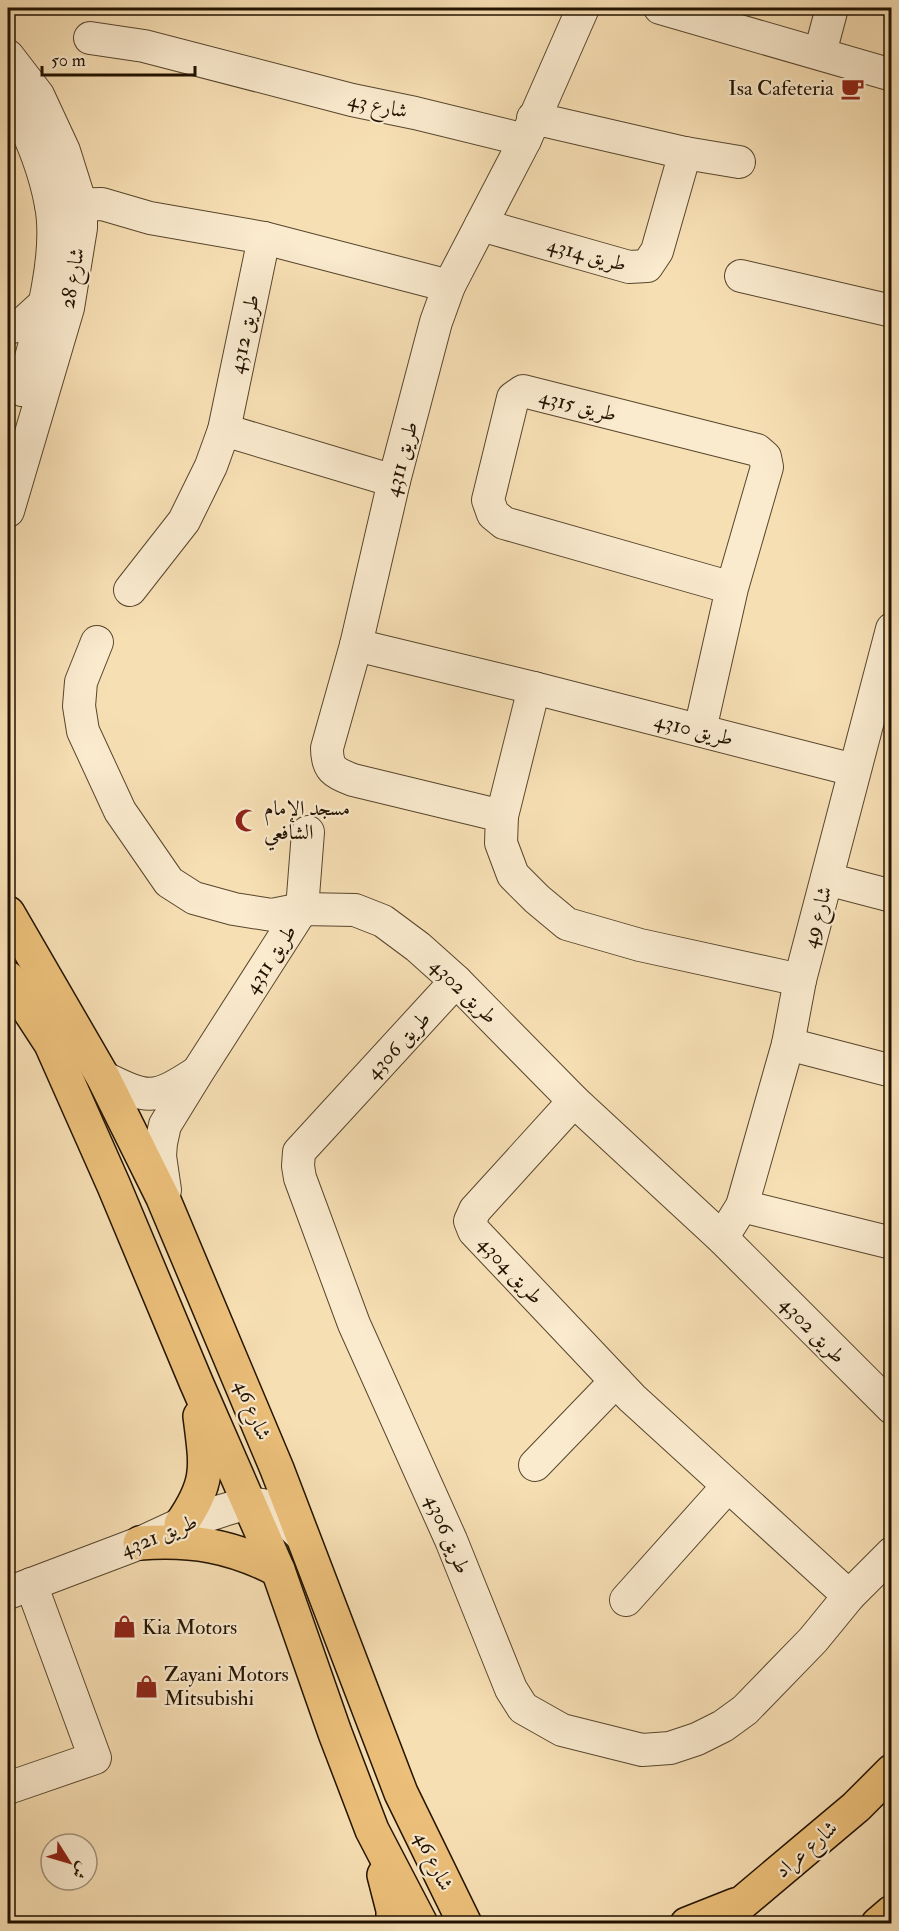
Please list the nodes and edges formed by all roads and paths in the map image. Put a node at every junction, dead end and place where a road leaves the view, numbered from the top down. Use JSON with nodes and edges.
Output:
{"nodes":[{"id":1,"x":583,"y":8,"type":"edge"},
{"id":2,"x":660,"y":8,"type":"edge"},
{"id":3,"x":832,"y":8,"type":"edge"},
{"id":4,"x":90,"y":38,"type":"dead end"},
{"id":5,"x":820,"y":53,"type":"junction"},
{"id":6,"x":8,"y":56,"type":"edge"},
{"id":7,"x":891,"y":75,"type":"edge"},
{"id":8,"x":8,"y":94,"type":"edge"},
{"id":9,"x":529,"y":129,"type":"junction"},
{"id":10,"x":685,"y":153,"type":"junction"},
{"id":11,"x":739,"y":162,"type":"dead end"},
{"id":12,"x":66,"y":217,"type":"junction"},
{"id":13,"x":481,"y":225,"type":"junction"},
{"id":14,"x":264,"y":238,"type":"junction"},
{"id":15,"x":741,"y":276,"type":"dead end"},
{"id":16,"x":449,"y":286,"type":"junction"},
{"id":17,"x":43,"y":305,"type":"junction"},
{"id":18,"x":891,"y":311,"type":"edge"},
{"id":19,"x":8,"y":328,"type":"edge"},
{"id":20,"x":8,"y":346,"type":"edge"},
{"id":21,"x":27,"y":371,"type":"junction"},
{"id":22,"x":224,"y":430,"type":"junction"},
{"id":23,"x":8,"y":439,"type":"edge"},
{"id":24,"x":394,"y":481,"type":"junction"},
{"id":25,"x":8,"y":512,"type":"edge"},
{"id":26,"x":732,"y":588,"type":"junction"},
{"id":27,"x":129,"y":590,"type":"dead end"},
{"id":28,"x":891,"y":629,"type":"edge"},
{"id":29,"x":97,"y":642,"type":"dead end"},
{"id":30,"x":356,"y":645,"type":"junction"},
{"id":31,"x":534,"y":688,"type":"junction"},
{"id":32,"x":883,"y":700,"type":"edge"},
{"id":33,"x":700,"y":730,"type":"junction"},
{"id":34,"x":854,"y":770,"type":"junction"},
{"id":35,"x":502,"y":816,"type":"junction"},
{"id":36,"x":308,"y":832,"type":"dead end"},
{"id":37,"x":827,"y":879,"type":"junction"},
{"id":38,"x":891,"y":896,"type":"edge"},
{"id":39,"x":302,"y":909,"type":"junction"},
{"id":40,"x":8,"y":913,"type":"edge"},
{"id":41,"x":8,"y":978,"type":"edge"},
{"id":42,"x":800,"y":980,"type":"junction"},
{"id":43,"x":456,"y":981,"type":"junction"},
{"id":44,"x":788,"y":1044,"type":"junction"},
{"id":45,"x":891,"y":1071,"type":"edge"},
{"id":46,"x":197,"y":1073,"type":"junction"},
{"id":47,"x":103,"y":1077,"type":"junction"},
{"id":48,"x":574,"y":1101,"type":"junction"},
{"id":49,"x":163,"y":1198,"type":"junction"},
{"id":50,"x":742,"y":1206,"type":"junction"},
{"id":51,"x":722,"y":1238,"type":"junction"},
{"id":52,"x":891,"y":1243,"type":"edge"},
{"id":53,"x":616,"y":1381,"type":"junction"},
{"id":54,"x":196,"y":1382,"type":"junction"},
{"id":55,"x":891,"y":1408,"type":"edge"},
{"id":56,"x":535,"y":1465,"type":"dead end"},
{"id":57,"x":728,"y":1486,"type":"junction"},
{"id":58,"x":248,"y":1503,"type":"junction"},
{"id":59,"x":181,"y":1524,"type":"junction"},
{"id":60,"x":303,"y":1537,"type":"junction"},
{"id":61,"x":140,"y":1543,"type":"junction"},
{"id":62,"x":891,"y":1553,"type":"edge"},
{"id":63,"x":278,"y":1570,"type":"junction"},
{"id":64,"x":19,"y":1588,"type":"edge"},
{"id":65,"x":849,"y":1596,"type":"junction"},
{"id":66,"x":626,"y":1600,"type":"dead end"},
{"id":67,"x":891,"y":1771,"type":"edge"},
{"id":68,"x":8,"y":1788,"type":"edge"},
{"id":69,"x":402,"y":1793,"type":"junction"},
{"id":70,"x":372,"y":1830,"type":"junction"},
{"id":71,"x":748,"y":1900,"type":"junction"},
{"id":72,"x":891,"y":1912,"type":"edge"},
{"id":73,"x":393,"y":1923,"type":"edge"},
{"id":74,"x":421,"y":1923,"type":"edge"},
{"id":75,"x":465,"y":1923,"type":"edge"},
{"id":76,"x":491,"y":1923,"type":"edge"},
{"id":77,"x":687,"y":1923,"type":"edge"},
{"id":78,"x":717,"y":1923,"type":"edge"},
{"id":79,"x":878,"y":1923,"type":"edge"}],
"edges":[{"from":1,"to":9,"type":"street"},
{"from":2,"to":5,"type":"street"},
{"from":3,"to":5,"type":"street"},
{"from":4,"to":9,"type":"street","name":"شارع 43"},
{"from":5,"to":7,"type":"street"},
{"from":6,"to":12,"type":"street","name":"شارع 28"},
{"from":8,"to":12,"type":"street","name":"شارع 28"},
{"from":9,"to":10,"type":"street"},
{"from":9,"to":13,"type":"street","name":"طريق 4311"},
{"from":10,"to":11,"type":"street"},
{"from":10,"to":13,"type":"street","name":"طريق 4314"},
{"from":12,"to":14,"type":"street"},
{"from":12,"to":17,"type":"street","name":"شارع 28"},
{"from":12,"to":25,"type":"street","name":"شارع 28"},
{"from":13,"to":16,"type":"street","name":"طريق 4311"},
{"from":14,"to":16,"type":"street"},
{"from":14,"to":22,"type":"street","name":"طريق 4312"},
{"from":15,"to":18,"type":"street"},
{"from":16,"to":24,"type":"street","name":"طريق 4311"},
{"from":17,"to":19,"type":"street"},
{"from":17,"to":21,"type":"street","name":"شارع 28"},
{"from":20,"to":21,"type":"street"},
{"from":21,"to":23,"type":"street","name":"شارع 28"},
{"from":22,"to":24,"type":"street"},
{"from":22,"to":27,"type":"street","name":"طريق 4312"},
{"from":24,"to":30,"type":"street","name":"طريق 4311"},
{"from":26,"to":26,"type":"street","name":"طريق 4315"},
{"from":26,"to":33,"type":"street","name":"طريق 4315"},
{"from":28,"to":32,"type":"street","name":"شارع 49"},
{"from":29,"to":39,"type":"street","name":"طريق 4302"},
{"from":30,"to":31,"type":"street","name":"طريق 4310"},
{"from":30,"to":35,"type":"street","name":"طريق 4311"},
{"from":31,"to":33,"type":"street","name":"طريق 4310"},
{"from":31,"to":35,"type":"street"},
{"from":32,"to":34,"type":"street","name":"شارع 49"},
{"from":33,"to":34,"type":"street","name":"طريق 4310"},
{"from":34,"to":37,"type":"street","name":"شارع 49"},
{"from":35,"to":42,"type":"street"},
{"from":36,"to":39,"type":"street","name":"طريق 4311"},
{"from":37,"to":38,"type":"street"},
{"from":37,"to":42,"type":"street","name":"شارع 49"},
{"from":39,"to":43,"type":"street","name":"طريق 4302"},
{"from":39,"to":46,"type":"street","name":"طريق 4311"},
{"from":40,"to":47,"type":"main road","name":"شارع 46"},
{"from":41,"to":54,"type":"main road","name":"شارع 46"},
{"from":42,"to":44,"type":"street","name":"شارع 49"},
{"from":43,"to":48,"type":"street","name":"طريق 4302"},
{"from":43,"to":65,"type":"street","name":"طريق 4306"},
{"from":44,"to":45,"type":"street"},
{"from":44,"to":50,"type":"street","name":"شارع 49"},
{"from":46,"to":47,"type":"street","name":"طريق 4311"},
{"from":46,"to":49,"type":"street","name":"طريق 4311"},
{"from":47,"to":49,"type":"main road","name":"شارع 46"},
{"from":48,"to":51,"type":"street","name":"طريق 4302"},
{"from":48,"to":53,"type":"street","name":"طريق 4304"},
{"from":49,"to":60,"type":"main road","name":"شارع 46"},
{"from":50,"to":51,"type":"street","name":"شارع 49"},
{"from":50,"to":52,"type":"street"},
{"from":51,"to":55,"type":"street","name":"طريق 4302"},
{"from":53,"to":56,"type":"street"},
{"from":53,"to":57,"type":"street","name":"طريق 4304"},
{"from":54,"to":58,"type":"main road","name":"شارع 46"},
{"from":54,"to":59,"type":"main road"},
{"from":57,"to":65,"type":"street","name":"طريق 4304"},
{"from":57,"to":66,"type":"street"},
{"from":58,"to":59,"type":"street","name":"طريق 4321"},
{"from":58,"to":60,"type":"street"},
{"from":58,"to":63,"type":"main road","name":"شارع 46"},
{"from":59,"to":61,"type":"street","name":"طريق 4321"},
{"from":60,"to":69,"type":"main road","name":"شارع 46"},
{"from":61,"to":63,"type":"main road"},
{"from":61,"to":64,"type":"street","name":"طريق 4321"},
{"from":62,"to":65,"type":"street","name":"طريق 4306"},
{"from":63,"to":70,"type":"main road","name":"شارع 46"},
{"from":64,"to":68,"type":"street"},
{"from":67,"to":71,"type":"main road","name":"شارع عراد"},
{"from":69,"to":75,"type":"main road","name":"شارع 46"},
{"from":69,"to":76,"type":"main road"},
{"from":70,"to":73,"type":"main road"},
{"from":70,"to":74,"type":"main road","name":"شارع 46"},
{"from":71,"to":77,"type":"main road"},
{"from":71,"to":78,"type":"main road","name":"شارع عراد"},
{"from":72,"to":79,"type":"main road"}]}
